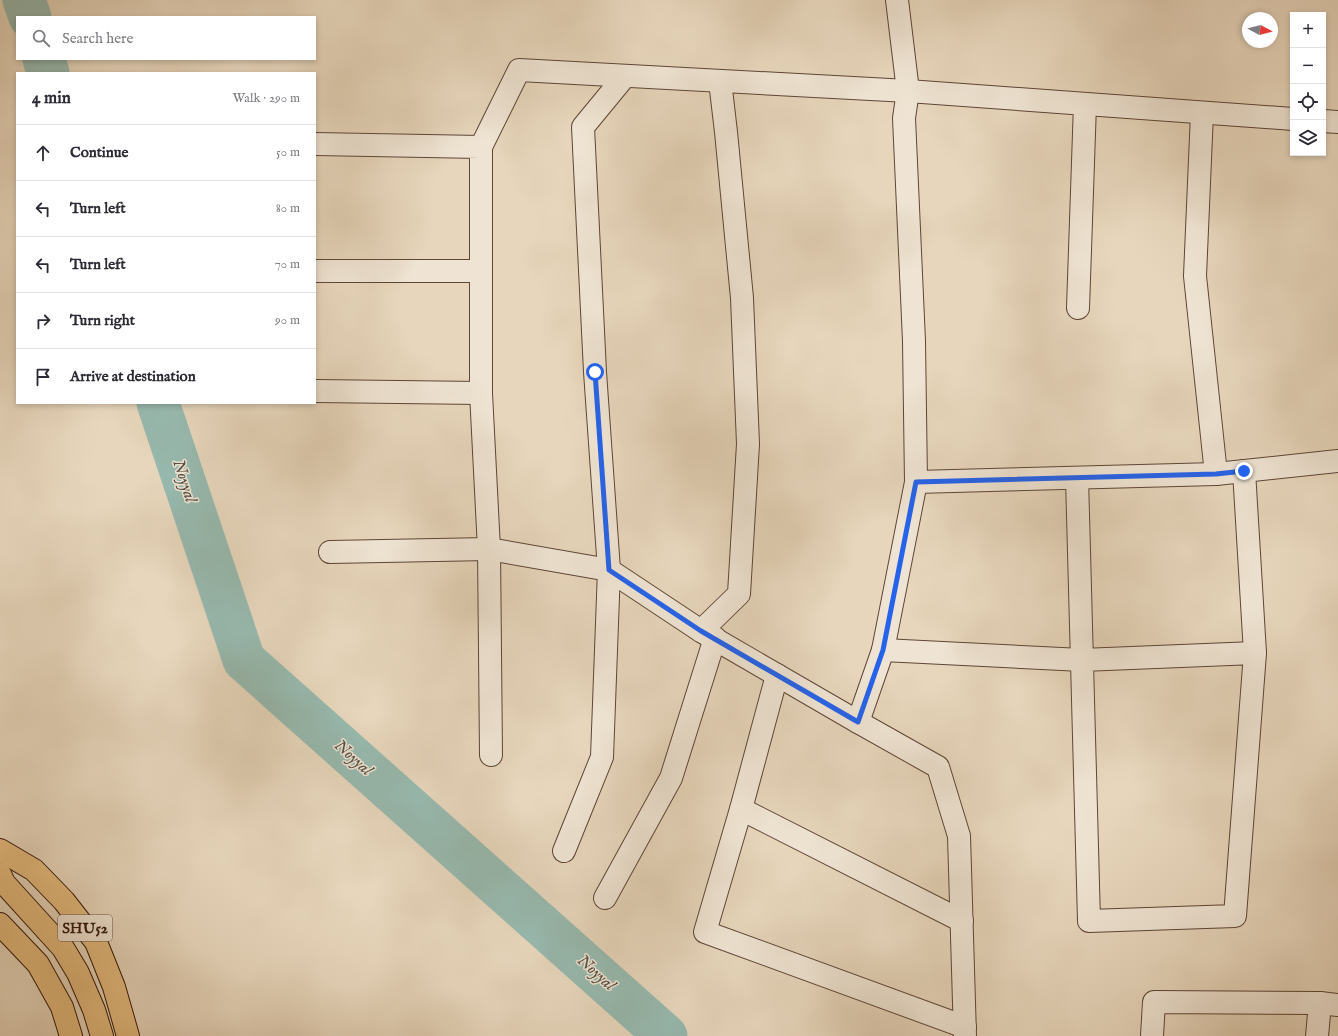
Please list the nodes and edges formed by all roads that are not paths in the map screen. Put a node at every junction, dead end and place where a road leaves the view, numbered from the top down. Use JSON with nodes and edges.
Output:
{"nodes":[{"id":1,"x":897,"y":0,"type":"edge"},
{"id":2,"x":625,"y":76,"type":"junction"},
{"id":3,"x":720,"y":81,"type":"junction"},
{"id":4,"x":908,"y":91,"type":"junction"},
{"id":5,"x":1085,"y":104,"type":"junction"},
{"id":6,"x":1202,"y":113,"type":"junction"},
{"id":7,"x":1290,"y":119,"type":"edge"},
{"id":8,"x":1326,"y":121,"type":"edge"},
{"id":9,"x":1338,"y":122,"type":"edge"},
{"id":10,"x":316,"y":144,"type":"edge"},
{"id":11,"x":481,"y":147,"type":"junction"},
{"id":12,"x":316,"y":271,"type":"edge"},
{"id":13,"x":481,"y":272,"type":"junction"},
{"id":14,"x":1078,"y":308,"type":"dead end"},
{"id":15,"x":316,"y":391,"type":"edge"},
{"id":16,"x":480,"y":394,"type":"junction"},
{"id":17,"x":1338,"y":461,"type":"edge"},
{"id":18,"x":1244,"y":471,"type":"junction"},
{"id":19,"x":1216,"y":474,"type":"junction"},
{"id":20,"x":1077,"y":478,"type":"junction"},
{"id":21,"x":916,"y":482,"type":"junction"},
{"id":22,"x":488,"y":549,"type":"junction"},
{"id":23,"x":330,"y":552,"type":"dead end"},
{"id":24,"x":609,"y":570,"type":"junction"},
{"id":25,"x":708,"y":635,"type":"junction"},
{"id":26,"x":883,"y":650,"type":"junction"},
{"id":27,"x":1255,"y":652,"type":"junction"},
{"id":28,"x":1082,"y":660,"type":"junction"},
{"id":29,"x":777,"y":675,"type":"junction"},
{"id":30,"x":858,"y":722,"type":"junction"},
{"id":31,"x":492,"y":755,"type":"dead end"},
{"id":32,"x":741,"y":809,"type":"junction"},
{"id":33,"x":0,"y":850,"type":"edge"},
{"id":34,"x":564,"y":851,"type":"dead end"},
{"id":35,"x":0,"y":874,"type":"edge"},
{"id":36,"x":605,"y":898,"type":"dead end"},
{"id":37,"x":962,"y":921,"type":"junction"},
{"id":38,"x":0,"y":924,"type":"edge"},
{"id":39,"x":1329,"y":1004,"type":"edge"},
{"id":40,"x":965,"y":1031,"type":"edge"},
{"id":41,"x":71,"y":1036,"type":"edge"},
{"id":42,"x":102,"y":1036,"type":"edge"},
{"id":43,"x":128,"y":1036,"type":"edge"},
{"id":44,"x":1152,"y":1036,"type":"edge"},
{"id":45,"x":1317,"y":1036,"type":"edge"}],
"edges":[{"from":1,"to":4,"type":"street"},
{"from":2,"to":3,"type":"street"},
{"from":2,"to":11,"type":"street"},
{"from":2,"to":24,"type":"street"},
{"from":3,"to":4,"type":"street"},
{"from":3,"to":25,"type":"street"},
{"from":4,"to":5,"type":"street"},
{"from":4,"to":21,"type":"street"},
{"from":5,"to":6,"type":"street"},
{"from":5,"to":14,"type":"street"},
{"from":6,"to":7,"type":"street"},
{"from":6,"to":19,"type":"street"},
{"from":8,"to":9,"type":"street"},
{"from":10,"to":11,"type":"street"},
{"from":11,"to":13,"type":"street"},
{"from":12,"to":13,"type":"street"},
{"from":13,"to":16,"type":"street"},
{"from":15,"to":16,"type":"street"},
{"from":16,"to":22,"type":"street"},
{"from":17,"to":18,"type":"street"},
{"from":18,"to":19,"type":"street"},
{"from":18,"to":27,"type":"street"},
{"from":19,"to":20,"type":"street"},
{"from":20,"to":21,"type":"street"},
{"from":20,"to":28,"type":"street"},
{"from":21,"to":26,"type":"street"},
{"from":22,"to":23,"type":"street"},
{"from":22,"to":24,"type":"street"},
{"from":22,"to":31,"type":"street"},
{"from":24,"to":25,"type":"street"},
{"from":24,"to":34,"type":"street"},
{"from":25,"to":29,"type":"street"},
{"from":25,"to":36,"type":"street"},
{"from":26,"to":28,"type":"street"},
{"from":26,"to":30,"type":"street"},
{"from":27,"to":28,"type":"street"},
{"from":27,"to":28,"type":"street"},
{"from":29,"to":30,"type":"street"},
{"from":29,"to":32,"type":"street"},
{"from":30,"to":37,"type":"street"},
{"from":32,"to":37,"type":"street"},
{"from":32,"to":40,"type":"street"},
{"from":33,"to":43,"type":"main road","number":"SHU52"},
{"from":35,"to":42,"type":"main road"},
{"from":37,"to":40,"type":"street"},
{"from":38,"to":41,"type":"main road"},
{"from":39,"to":44,"type":"street"},
{"from":39,"to":45,"type":"street"}]}
